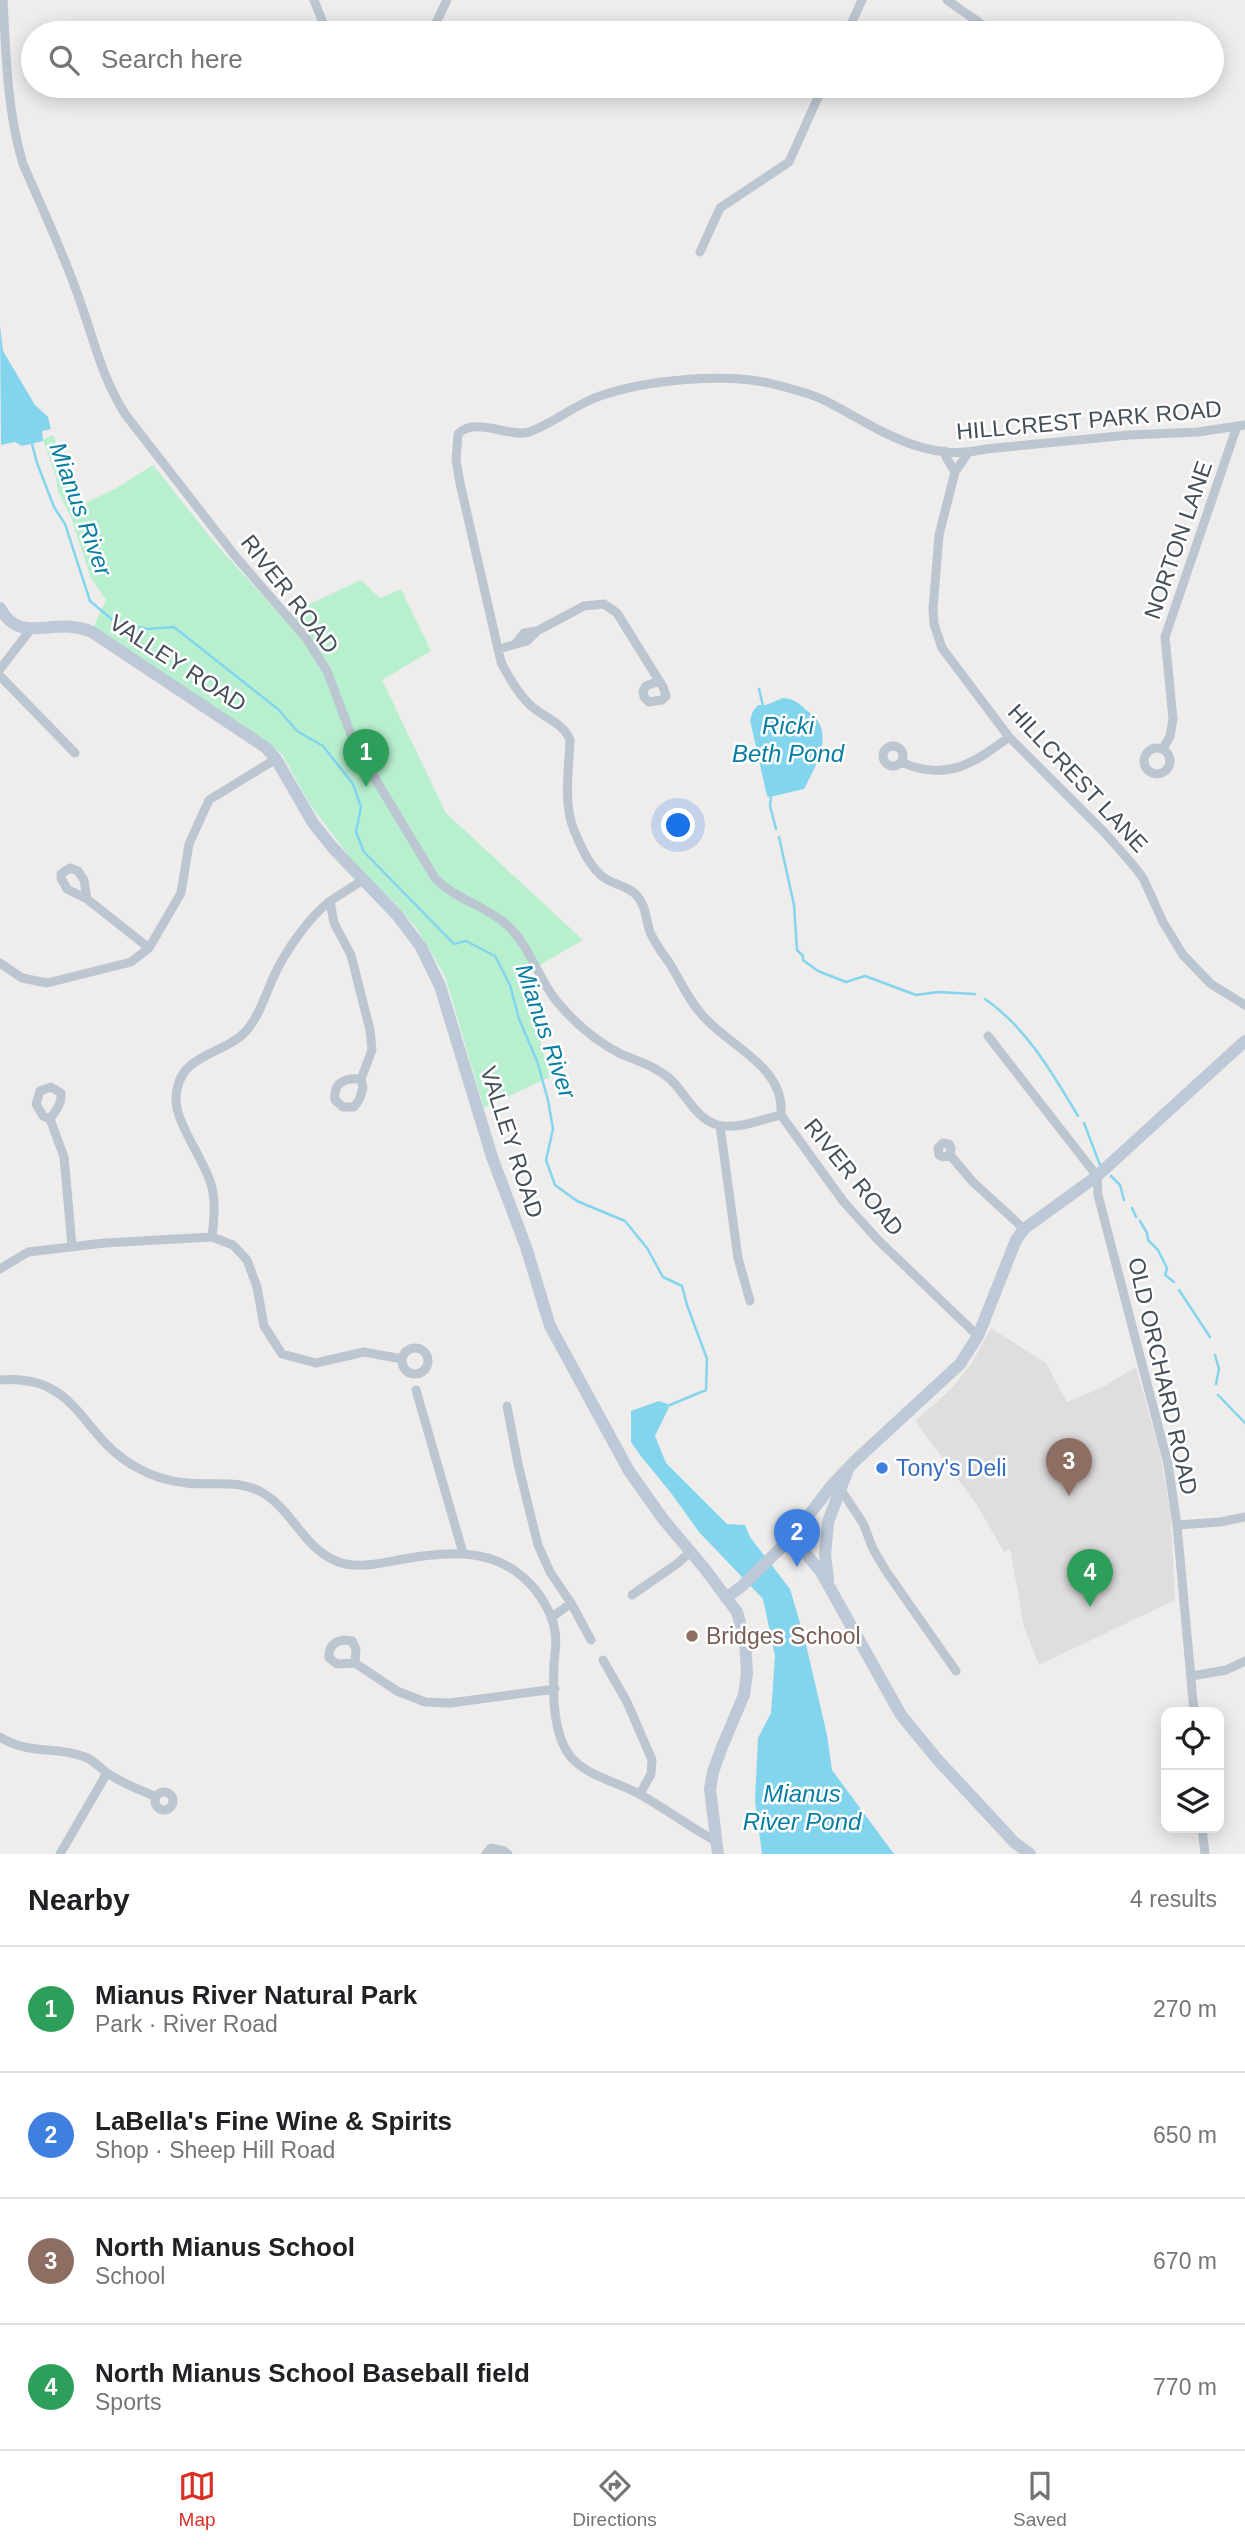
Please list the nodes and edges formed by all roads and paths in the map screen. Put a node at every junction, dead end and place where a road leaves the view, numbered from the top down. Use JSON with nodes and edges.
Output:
{"nodes":[{"id":1,"x":4,"y":0,"type":"edge"},
{"id":2,"x":314,"y":0,"type":"edge"},
{"id":3,"x":447,"y":0,"type":"edge"},
{"id":4,"x":862,"y":0,"type":"edge"},
{"id":5,"x":947,"y":0,"type":"edge"},
{"id":6,"x":322,"y":21,"type":"edge"},
{"id":7,"x":437,"y":21,"type":"edge"},
{"id":8,"x":852,"y":21,"type":"edge"},
{"id":9,"x":976,"y":21,"type":"edge"},
{"id":10,"x":818,"y":98,"type":"edge"},
{"id":11,"x":700,"y":252,"type":"dead end"},
{"id":12,"x":1241,"y":426,"type":"edge"},
{"id":13,"x":945,"y":451,"type":"junction"},
{"id":14,"x":968,"y":453,"type":"junction"},
{"id":15,"x":955,"y":472,"type":"junction"},
{"id":16,"x":0,"y":608,"type":"edge"},
{"id":17,"x":31,"y":629,"type":"junction"},
{"id":18,"x":499,"y":649,"type":"junction"},
{"id":19,"x":0,"y":670,"type":"edge"},
{"id":20,"x":0,"y":676,"type":"edge"},
{"id":21,"x":659,"y":681,"type":"dead end"},
{"id":22,"x":1009,"y":737,"type":"junction"},
{"id":23,"x":1163,"y":749,"type":"dead end"},
{"id":24,"x":75,"y":753,"type":"dead end"},
{"id":25,"x":276,"y":760,"type":"junction"},
{"id":26,"x":901,"y":762,"type":"dead end"},
{"id":27,"x":363,"y":880,"type":"junction"},
{"id":28,"x":87,"y":899,"type":"dead end"},
{"id":29,"x":330,"y":901,"type":"junction"},
{"id":30,"x":149,"y":948,"type":"junction"},
{"id":31,"x":0,"y":963,"type":"edge"},
{"id":32,"x":1245,"y":1005,"type":"edge"},
{"id":33,"x":988,"y":1036,"type":"dead end"},
{"id":34,"x":1245,"y":1041,"type":"edge"},
{"id":35,"x":361,"y":1079,"type":"dead end"},
{"id":36,"x":781,"y":1115,"type":"junction"},
{"id":37,"x":50,"y":1119,"type":"dead end"},
{"id":38,"x":720,"y":1126,"type":"junction"},
{"id":39,"x":950,"y":1155,"type":"dead end"},
{"id":40,"x":1097,"y":1176,"type":"junction"},
{"id":41,"x":1024,"y":1229,"type":"junction"},
{"id":42,"x":212,"y":1237,"type":"junction"},
{"id":43,"x":72,"y":1246,"type":"junction"},
{"id":44,"x":0,"y":1269,"type":"edge"},
{"id":45,"x":750,"y":1301,"type":"dead end"},
{"id":46,"x":978,"y":1336,"type":"junction"},
{"id":47,"x":402,"y":1359,"type":"dead end"},
{"id":48,"x":0,"y":1380,"type":"edge"},
{"id":49,"x":416,"y":1390,"type":"dead end"},
{"id":50,"x":507,"y":1406,"type":"dead end"},
{"id":51,"x":847,"y":1470,"type":"junction"},
{"id":52,"x":841,"y":1490,"type":"junction"},
{"id":53,"x":1245,"y":1517,"type":"edge"},
{"id":54,"x":1177,"y":1525,"type":"junction"},
{"id":55,"x":792,"y":1537,"type":"junction"},
{"id":56,"x":691,"y":1551,"type":"junction"},
{"id":57,"x":463,"y":1553,"type":"junction"},
{"id":58,"x":829,"y":1587,"type":"junction"},
{"id":59,"x":632,"y":1595,"type":"dead end"},
{"id":60,"x":726,"y":1598,"type":"junction"},
{"id":61,"x":571,"y":1603,"type":"junction"},
{"id":62,"x":551,"y":1618,"type":"junction"},
{"id":63,"x":591,"y":1640,"type":"dead end"},
{"id":64,"x":603,"y":1660,"type":"dead end"},
{"id":65,"x":1245,"y":1661,"type":"edge"},
{"id":66,"x":355,"y":1663,"type":"dead end"},
{"id":67,"x":956,"y":1671,"type":"dead end"},
{"id":68,"x":1192,"y":1676,"type":"junction"},
{"id":69,"x":555,"y":1689,"type":"junction"},
{"id":70,"x":1194,"y":1707,"type":"edge"},
{"id":71,"x":0,"y":1737,"type":"edge"},
{"id":72,"x":107,"y":1773,"type":"junction"},
{"id":73,"x":640,"y":1794,"type":"junction"},
{"id":74,"x":156,"y":1797,"type":"dead end"},
{"id":75,"x":1203,"y":1833,"type":"edge"},
{"id":76,"x":716,"y":1840,"type":"junction"},
{"id":77,"x":60,"y":1854,"type":"edge"},
{"id":78,"x":486,"y":1854,"type":"edge"},
{"id":79,"x":508,"y":1854,"type":"edge"},
{"id":80,"x":718,"y":1854,"type":"edge"},
{"id":81,"x":1030,"y":1854,"type":"edge"},
{"id":82,"x":1205,"y":1854,"type":"edge"}],
"edges":[{"from":1,"to":38,"type":"street","name":"RIVER ROAD"},
{"from":2,"to":6,"type":"street"},
{"from":3,"to":7,"type":"street"},
{"from":4,"to":8,"type":"street"},
{"from":5,"to":9,"type":"street"},
{"from":10,"to":11,"type":"street"},
{"from":12,"to":14,"type":"street","name":"HILLCREST PARK ROAD"},
{"from":12,"to":23,"type":"street","name":"NORTON LANE"},
{"from":13,"to":14,"type":"street","name":"HILLCREST PARK ROAD"},
{"from":13,"to":15,"type":"street"},
{"from":13,"to":18,"type":"street","name":"HILLCREST PARK ROAD"},
{"from":14,"to":15,"type":"street","name":"HILLCREST LANE"},
{"from":15,"to":22,"type":"street","name":"HILLCREST LANE"},
{"from":16,"to":17,"type":"street"},
{"from":17,"to":19,"type":"street"},
{"from":17,"to":25,"type":"street","name":"VALLEY ROAD"},
{"from":18,"to":21,"type":"street"},
{"from":18,"to":36,"type":"street","name":"HILLCREST PARK ROAD"},
{"from":20,"to":24,"type":"street"},
{"from":22,"to":26,"type":"street"},
{"from":22,"to":32,"type":"street","name":"HILLCREST LANE"},
{"from":25,"to":27,"type":"street","name":"VALLEY ROAD"},
{"from":25,"to":30,"type":"street"},
{"from":27,"to":29,"type":"street"},
{"from":27,"to":56,"type":"street","name":"VALLEY ROAD"},
{"from":28,"to":30,"type":"street"},
{"from":29,"to":35,"type":"street"},
{"from":29,"to":42,"type":"street"},
{"from":30,"to":31,"type":"street"},
{"from":33,"to":40,"type":"street"},
{"from":34,"to":40,"type":"street"},
{"from":36,"to":38,"type":"street","name":"RIVER ROAD"},
{"from":36,"to":46,"type":"street","name":"RIVER ROAD"},
{"from":37,"to":43,"type":"street"},
{"from":38,"to":45,"type":"street"},
{"from":39,"to":41,"type":"street"},
{"from":40,"to":41,"type":"street"},
{"from":40,"to":54,"type":"street","name":"OLD ORCHARD ROAD"},
{"from":41,"to":46,"type":"street"},
{"from":42,"to":43,"type":"street"},
{"from":42,"to":47,"type":"street"},
{"from":43,"to":44,"type":"street"},
{"from":46,"to":51,"type":"street"},
{"from":48,"to":57,"type":"street"},
{"from":49,"to":57,"type":"street"},
{"from":50,"to":61,"type":"street"},
{"from":51,"to":52,"type":"street"},
{"from":51,"to":55,"type":"street"},
{"from":52,"to":58,"type":"street"},
{"from":52,"to":67,"type":"street"},
{"from":53,"to":54,"type":"street"},
{"from":54,"to":68,"type":"street","name":"OLD ORCHARD ROAD"},
{"from":55,"to":58,"type":"street"},
{"from":55,"to":60,"type":"street"},
{"from":56,"to":59,"type":"street"},
{"from":56,"to":60,"type":"street","name":"VALLEY ROAD"},
{"from":57,"to":62,"type":"street"},
{"from":58,"to":81,"type":"street"},
{"from":60,"to":76,"type":"street","name":"VALLEY ROAD"},
{"from":61,"to":62,"type":"street"},
{"from":61,"to":63,"type":"street"},
{"from":62,"to":69,"type":"street"},
{"from":64,"to":73,"type":"street"},
{"from":65,"to":68,"type":"street"},
{"from":66,"to":69,"type":"street"},
{"from":68,"to":70,"type":"street","name":"OLD ORCHARD ROAD"},
{"from":69,"to":73,"type":"street"},
{"from":71,"to":72,"type":"street"},
{"from":72,"to":74,"type":"street"},
{"from":72,"to":77,"type":"street"},
{"from":73,"to":76,"type":"street"},
{"from":75,"to":82,"type":"street"},
{"from":76,"to":80,"type":"street","name":"VALLEY ROAD"},
{"from":78,"to":79,"type":"street"}]}
